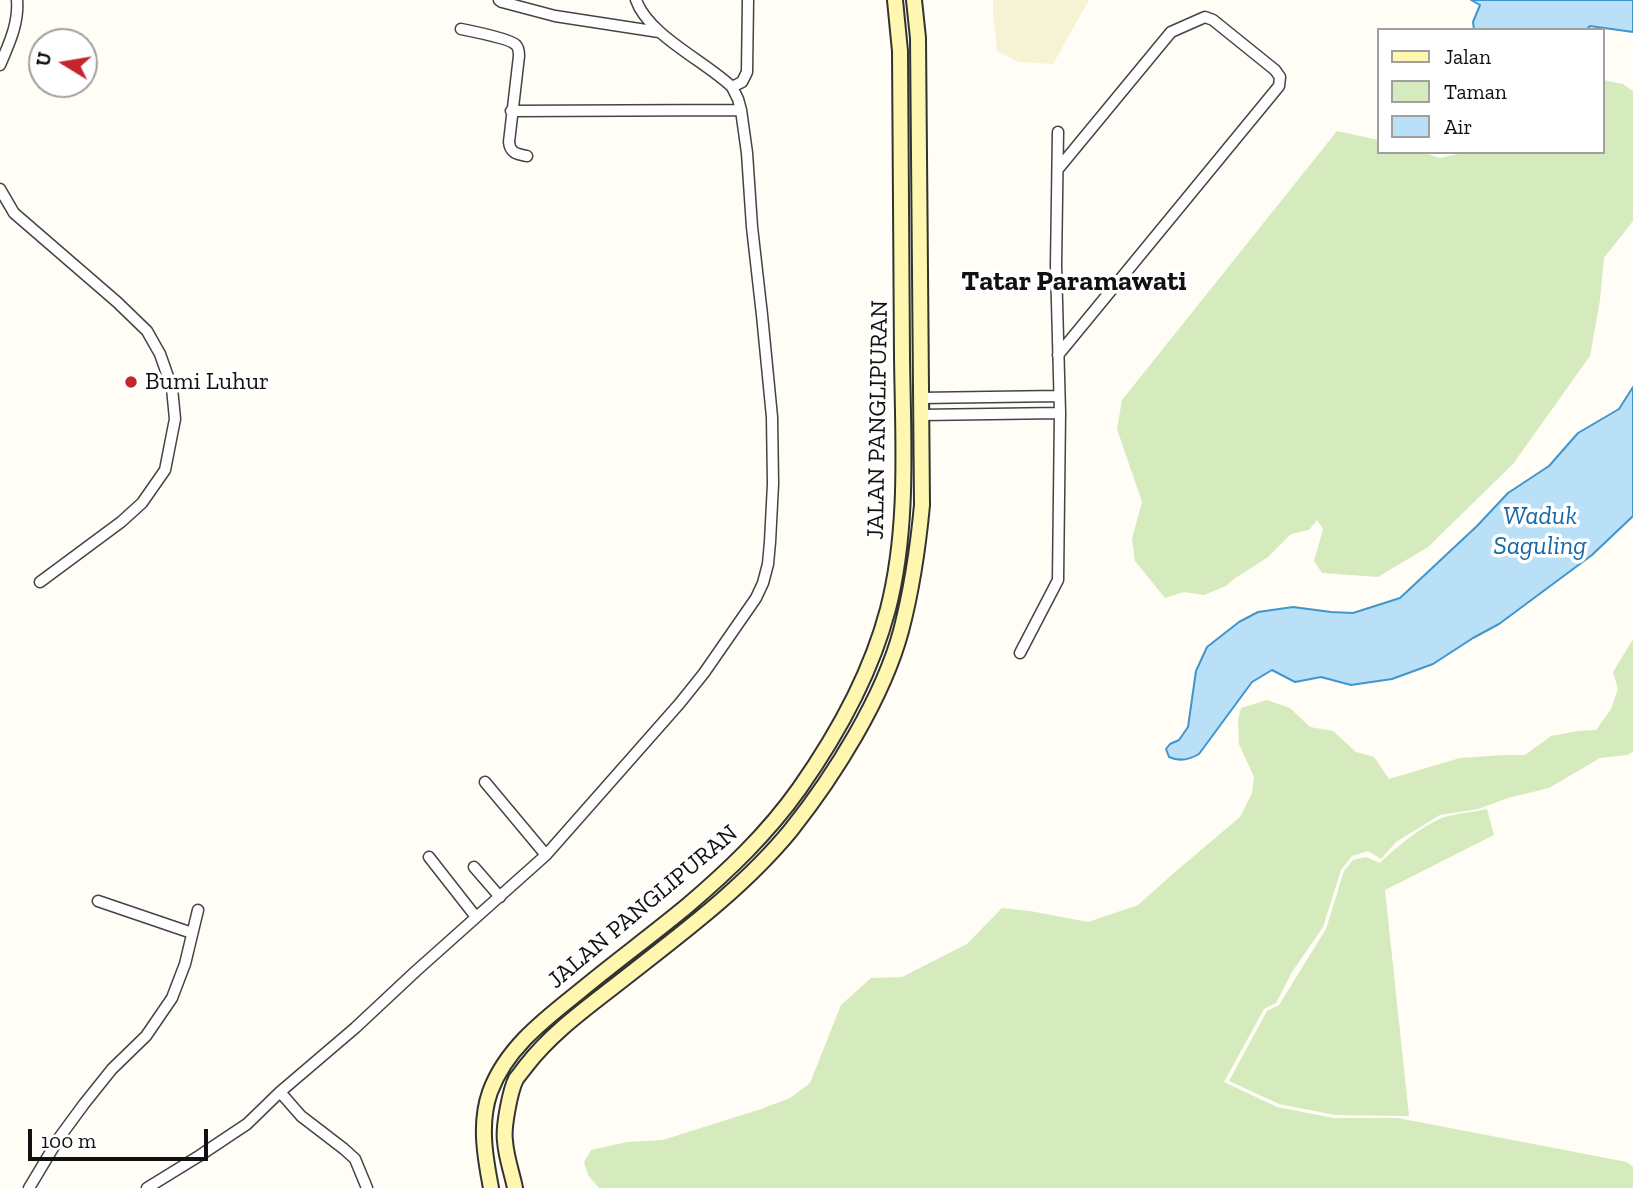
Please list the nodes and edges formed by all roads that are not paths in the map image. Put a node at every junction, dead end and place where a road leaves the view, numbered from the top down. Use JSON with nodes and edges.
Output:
{"nodes":[{"id":1,"x":17,"y":0,"type":"edge"},
{"id":2,"x":499,"y":0,"type":"edge"},
{"id":3,"x":748,"y":0,"type":"edge"},
{"id":4,"x":895,"y":0,"type":"edge"},
{"id":5,"x":914,"y":0,"type":"edge"},
{"id":6,"x":634,"y":2,"type":"edge"},
{"id":7,"x":461,"y":29,"type":"dead end"},
{"id":8,"x":659,"y":32,"type":"junction"},
{"id":9,"x":0,"y":65,"type":"edge"},
{"id":10,"x":732,"y":87,"type":"junction"},
{"id":11,"x":741,"y":110,"type":"junction"},
{"id":12,"x":511,"y":111,"type":"junction"},
{"id":13,"x":1058,"y":132,"type":"dead end"},
{"id":14,"x":527,"y":156,"type":"dead end"},
{"id":15,"x":1058,"y":169,"type":"junction"},
{"id":16,"x":0,"y":189,"type":"edge"},
{"id":17,"x":902,"y":200,"type":"junction"},
{"id":18,"x":919,"y":200,"type":"junction"},
{"id":19,"x":1058,"y":355,"type":"junction"},
{"id":20,"x":1059,"y":396,"type":"junction"},
{"id":21,"x":920,"y":398,"type":"junction"},
{"id":22,"x":1060,"y":413,"type":"junction"},
{"id":23,"x":921,"y":415,"type":"junction"},
{"id":24,"x":40,"y":582,"type":"dead end"},
{"id":25,"x":1020,"y":653,"type":"dead end"},
{"id":26,"x":485,"y":782,"type":"dead end"},
{"id":27,"x":546,"y":855,"type":"junction"},
{"id":28,"x":429,"y":857,"type":"dead end"},
{"id":29,"x":474,"y":867,"type":"dead end"},
{"id":30,"x":500,"y":897,"type":"junction"},
{"id":31,"x":98,"y":901,"type":"dead end"},
{"id":32,"x":687,"y":906,"type":"junction"},
{"id":33,"x":198,"y":910,"type":"dead end"},
{"id":34,"x":476,"y":917,"type":"junction"},
{"id":35,"x":696,"y":921,"type":"junction"},
{"id":36,"x":192,"y":933,"type":"junction"},
{"id":37,"x":280,"y":1092,"type":"junction"},
{"id":38,"x":29,"y":1188,"type":"edge"},
{"id":39,"x":147,"y":1188,"type":"edge"},
{"id":40,"x":367,"y":1188,"type":"edge"},
{"id":41,"x":491,"y":1188,"type":"edge"},
{"id":42,"x":515,"y":1188,"type":"edge"}],
"edges":[{"from":1,"to":9,"type":"street"},
{"from":2,"to":8,"type":"street"},
{"from":3,"to":10,"type":"street"},
{"from":4,"to":17,"type":"main road","name":"JALAN PANGLIPURAN"},
{"from":5,"to":18,"type":"main road","name":"JALAN PANGLIPURAN"},
{"from":6,"to":8,"type":"street"},
{"from":7,"to":12,"type":"street"},
{"from":8,"to":10,"type":"street"},
{"from":10,"to":11,"type":"street"},
{"from":11,"to":12,"type":"street"},
{"from":11,"to":27,"type":"street"},
{"from":12,"to":14,"type":"street"},
{"from":13,"to":15,"type":"street"},
{"from":15,"to":19,"type":"street"},
{"from":15,"to":19,"type":"street"},
{"from":16,"to":24,"type":"street"},
{"from":17,"to":18,"type":"main road"},
{"from":17,"to":32,"type":"main road","name":"JALAN PANGLIPURAN"},
{"from":18,"to":21,"type":"main road","name":"JALAN PANGLIPURAN"},
{"from":19,"to":20,"type":"street"},
{"from":20,"to":21,"type":"street"},
{"from":20,"to":22,"type":"street"},
{"from":21,"to":23,"type":"main road","name":"JALAN PANGLIPURAN"},
{"from":22,"to":23,"type":"street"},
{"from":22,"to":25,"type":"street"},
{"from":23,"to":35,"type":"main road","name":"JALAN PANGLIPURAN"},
{"from":26,"to":27,"type":"street"},
{"from":27,"to":30,"type":"street"},
{"from":28,"to":34,"type":"street"},
{"from":29,"to":30,"type":"street"},
{"from":30,"to":34,"type":"street"},
{"from":31,"to":36,"type":"street"},
{"from":32,"to":35,"type":"main road"},
{"from":32,"to":41,"type":"main road","name":"JALAN PANGLIPURAN"},
{"from":33,"to":36,"type":"street"},
{"from":34,"to":37,"type":"street"},
{"from":35,"to":42,"type":"main road","name":"JALAN PANGLIPURAN"},
{"from":36,"to":38,"type":"street"},
{"from":37,"to":39,"type":"street"},
{"from":37,"to":40,"type":"street"}]}
